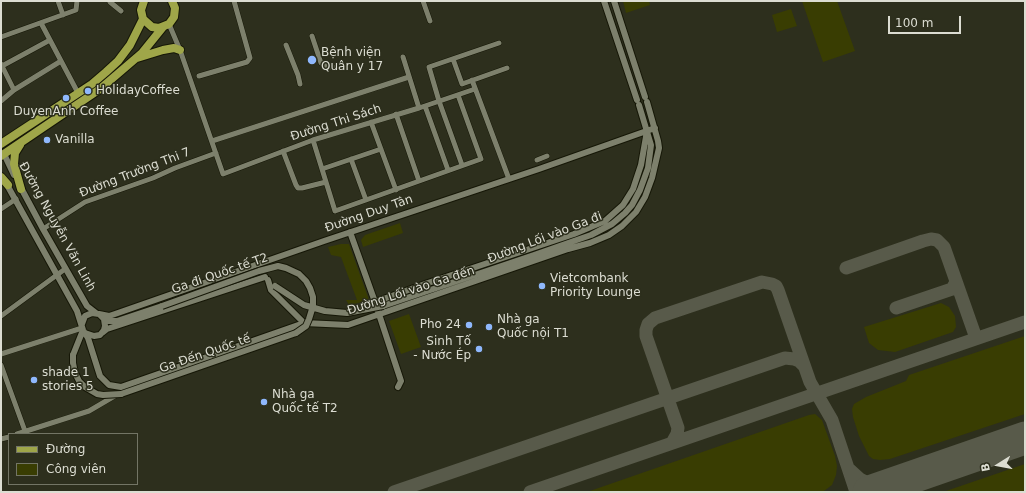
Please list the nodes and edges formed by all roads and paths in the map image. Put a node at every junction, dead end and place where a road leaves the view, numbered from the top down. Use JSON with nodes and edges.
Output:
{"nodes":[{"id":1,"x":58,"y":1,"type":"edge"},
{"id":2,"x":77,"y":1,"type":"edge"},
{"id":3,"x":234,"y":1,"type":"edge"},
{"id":4,"x":422,"y":1,"type":"edge"},
{"id":5,"x":604,"y":1,"type":"edge"},
{"id":6,"x":614,"y":1,"type":"edge"},
{"id":7,"x":110,"y":2,"type":"edge"},
{"id":8,"x":143,"y":2,"type":"edge"},
{"id":9,"x":175,"y":3,"type":"edge"},
{"id":10,"x":121,"y":11,"type":"dead end"},
{"id":11,"x":63,"y":15,"type":"junction"},
{"id":12,"x":143,"y":19,"type":"junction"},
{"id":13,"x":430,"y":21,"type":"dead end"},
{"id":14,"x":41,"y":24,"type":"junction"},
{"id":15,"x":166,"y":26,"type":"junction"},
{"id":16,"x":1,"y":36,"type":"edge"},
{"id":17,"x":312,"y":36,"type":"dead end"},
{"id":18,"x":50,"y":40,"type":"junction"},
{"id":19,"x":499,"y":43,"type":"dead end"},
{"id":20,"x":286,"y":45,"type":"dead end"},
{"id":21,"x":180,"y":50,"type":"junction"},
{"id":22,"x":403,"y":57,"type":"dead end"},
{"id":23,"x":136,"y":58,"type":"junction"},
{"id":24,"x":453,"y":59,"type":"junction"},
{"id":25,"x":61,"y":60,"type":"junction"},
{"id":26,"x":633,"y":60,"type":"junction"},
{"id":27,"x":624,"y":63,"type":"junction"},
{"id":28,"x":2,"y":65,"type":"edge"},
{"id":29,"x":333,"y":67,"type":"dead end"},
{"id":30,"x":507,"y":68,"type":"dead end"},
{"id":31,"x":199,"y":76,"type":"dead end"},
{"id":32,"x":409,"y":77,"type":"junction"},
{"id":33,"x":472,"y":80,"type":"junction"},
{"id":34,"x":300,"y":84,"type":"dead end"},
{"id":35,"x":475,"y":89,"type":"junction"},
{"id":36,"x":14,"y":90,"type":"junction"},
{"id":37,"x":78,"y":93,"type":"junction"},
{"id":38,"x":458,"y":95,"type":"junction"},
{"id":39,"x":1,"y":101,"type":"edge"},
{"id":40,"x":439,"y":101,"type":"junction"},
{"id":41,"x":425,"y":106,"type":"junction"},
{"id":42,"x":419,"y":108,"type":"junction"},
{"id":43,"x":396,"y":114,"type":"junction"},
{"id":44,"x":371,"y":122,"type":"junction"},
{"id":45,"x":655,"y":128,"type":"junction"},
{"id":46,"x":21,"y":130,"type":"junction"},
{"id":47,"x":647,"y":130,"type":"junction"},
{"id":48,"x":1,"y":137,"type":"edge"},
{"id":49,"x":312,"y":140,"type":"junction"},
{"id":50,"x":212,"y":141,"type":"junction"},
{"id":51,"x":23,"y":142,"type":"junction"},
{"id":52,"x":1,"y":144,"type":"edge"},
{"id":53,"x":381,"y":149,"type":"junction"},
{"id":54,"x":283,"y":151,"type":"junction"},
{"id":55,"x":2,"y":153,"type":"edge"},
{"id":56,"x":216,"y":153,"type":"junction"},
{"id":57,"x":547,"y":156,"type":"dead end"},
{"id":58,"x":351,"y":159,"type":"junction"},
{"id":59,"x":537,"y":160,"type":"dead end"},
{"id":60,"x":462,"y":165,"type":"junction"},
{"id":61,"x":322,"y":169,"type":"junction"},
{"id":62,"x":448,"y":170,"type":"junction"},
{"id":63,"x":1,"y":174,"type":"edge"},
{"id":64,"x":1,"y":177,"type":"edge"},
{"id":65,"x":509,"y":179,"type":"junction"},
{"id":66,"x":419,"y":181,"type":"junction"},
{"id":67,"x":326,"y":182,"type":"junction"},
{"id":68,"x":8,"y":185,"type":"junction"},
{"id":69,"x":22,"y":190,"type":"junction"},
{"id":70,"x":396,"y":190,"type":"junction"},
{"id":71,"x":16,"y":199,"type":"junction"},
{"id":72,"x":366,"y":200,"type":"junction"},
{"id":73,"x":1,"y":209,"type":"edge"},
{"id":74,"x":42,"y":229,"type":"junction"},
{"id":75,"x":350,"y":232,"type":"junction"},
{"id":76,"x":260,"y":264,"type":"junction"},
{"id":77,"x":65,"y":269,"type":"junction"},
{"id":78,"x":58,"y":274,"type":"junction"},
{"id":79,"x":266,"y":279,"type":"junction"},
{"id":80,"x":375,"y":302,"type":"junction"},
{"id":81,"x":98,"y":313,"type":"junction"},
{"id":82,"x":378,"y":315,"type":"junction"},
{"id":83,"x":1,"y":316,"type":"edge"},
{"id":84,"x":104,"y":319,"type":"junction"},
{"id":85,"x":304,"y":323,"type":"junction"},
{"id":86,"x":83,"y":328,"type":"junction"},
{"id":87,"x":102,"y":333,"type":"junction"},
{"id":88,"x":296,"y":333,"type":"joint"},
{"id":89,"x":1,"y":354,"type":"edge"},
{"id":90,"x":1,"y":365,"type":"edge"},
{"id":91,"x":131,"y":385,"type":"junction"},
{"id":92,"x":398,"y":387,"type":"dead end"},
{"id":93,"x":25,"y":431,"type":"junction"},
{"id":94,"x":20,"y":433,"type":"edge"}],
"edges":[{"from":1,"to":11,"type":"street"},
{"from":2,"to":11,"type":"street"},
{"from":3,"to":31,"type":"street"},
{"from":4,"to":13,"type":"street"},
{"from":5,"to":27,"type":"street"},
{"from":6,"to":26,"type":"street"},
{"from":7,"to":10,"type":"street"},
{"from":8,"to":12,"type":"main road"},
{"from":9,"to":15,"type":"main road"},
{"from":11,"to":14,"type":"street"},
{"from":12,"to":15,"type":"main road"},
{"from":12,"to":37,"type":"main road"},
{"from":14,"to":16,"type":"street"},
{"from":14,"to":18,"type":"street"},
{"from":15,"to":21,"type":"street"},
{"from":15,"to":23,"type":"main road"},
{"from":17,"to":29,"type":"street"},
{"from":18,"to":25,"type":"street"},
{"from":18,"to":28,"type":"street"},
{"from":19,"to":24,"type":"street"},
{"from":20,"to":34,"type":"street"},
{"from":21,"to":23,"type":"main road"},
{"from":21,"to":50,"type":"street"},
{"from":22,"to":32,"type":"street"},
{"from":23,"to":51,"type":"main road"},
{"from":24,"to":33,"type":"street"},
{"from":24,"to":40,"type":"street"},
{"from":25,"to":36,"type":"street"},
{"from":25,"to":37,"type":"street"},
{"from":26,"to":27,"type":"street"},
{"from":26,"to":45,"type":"street"},
{"from":27,"to":47,"type":"street"},
{"from":28,"to":36,"type":"street"},
{"from":30,"to":33,"type":"street"},
{"from":32,"to":42,"type":"street"},
{"from":32,"to":50,"type":"street"},
{"from":33,"to":35,"type":"street"},
{"from":35,"to":38,"type":"street","name":"Đường Thi Sách"},
{"from":35,"to":65,"type":"street"},
{"from":36,"to":39,"type":"street"},
{"from":37,"to":46,"type":"main road"},
{"from":38,"to":40,"type":"street","name":"Đường Thi Sách"},
{"from":38,"to":60,"type":"street"},
{"from":40,"to":41,"type":"street","name":"Đường Thi Sách"},
{"from":40,"to":60,"type":"street"},
{"from":41,"to":42,"type":"street","name":"Đường Thi Sách"},
{"from":41,"to":62,"type":"street"},
{"from":42,"to":43,"type":"street","name":"Đường Thi Sách"},
{"from":43,"to":44,"type":"street","name":"Đường Thi Sách"},
{"from":43,"to":66,"type":"street"},
{"from":44,"to":49,"type":"street","name":"Đường Thi Sách"},
{"from":44,"to":53,"type":"street"},
{"from":45,"to":47,"type":"street","name":"Đường Duy Tân"},
{"from":45,"to":82,"type":"street","name":"Đường Lối vào Ga đến"},
{"from":46,"to":48,"type":"main road"},
{"from":46,"to":52,"type":"main road"},
{"from":47,"to":65,"type":"street","name":"Đường Duy Tân"},
{"from":47,"to":79,"type":"street","name":"Đường Lối vào Ga đi","bridge":true},
{"from":47,"to":80,"type":"street"},
{"from":49,"to":54,"type":"street","name":"Đường Thi Sách"},
{"from":49,"to":61,"type":"street"},
{"from":50,"to":56,"type":"street"},
{"from":51,"to":55,"type":"main road"},
{"from":51,"to":69,"type":"main road"},
{"from":53,"to":58,"type":"street"},
{"from":53,"to":70,"type":"street"},
{"from":54,"to":56,"type":"street","name":"Đường Thi Sách"},
{"from":54,"to":67,"type":"street"},
{"from":55,"to":69,"type":"street","name":"Đường Nguyễn Văn Linh"},
{"from":56,"to":74,"type":"street","name":"Đường Trường Thi 7"},
{"from":57,"to":59,"type":"street"},
{"from":58,"to":61,"type":"street"},
{"from":58,"to":72,"type":"street"},
{"from":60,"to":62,"type":"street"},
{"from":61,"to":67,"type":"street"},
{"from":62,"to":66,"type":"street"},
{"from":63,"to":68,"type":"street","name":"Đường Nguyễn Văn Linh"},
{"from":64,"to":68,"type":"main road"},
{"from":65,"to":75,"type":"street","name":"Đường Duy Tân"},
{"from":66,"to":70,"type":"street"},
{"from":67,"to":72,"type":"street"},
{"from":68,"to":71,"type":"street","name":"Đường Nguyễn Văn Linh"},
{"from":69,"to":74,"type":"street","name":"Đường Nguyễn Văn Linh"},
{"from":70,"to":72,"type":"street"},
{"from":71,"to":73,"type":"street"},
{"from":71,"to":78,"type":"street","name":"Đường Nguyễn Văn Linh"},
{"from":74,"to":77,"type":"street","name":"Đường Nguyễn Văn Linh"},
{"from":75,"to":76,"type":"street","name":"Đường Duy Tân"},
{"from":75,"to":80,"type":"street"},
{"from":76,"to":79,"type":"street","name":"Đường Lối vào Ga đi"},
{"from":76,"to":81,"type":"street","name":"Đường Duy Tân"},
{"from":77,"to":78,"type":"street"},
{"from":77,"to":81,"type":"street","name":"Đường Nguyễn Văn Linh"},
{"from":78,"to":83,"type":"street"},
{"from":78,"to":86,"type":"street","name":"Đường Nguyễn Văn Linh"},
{"from":79,"to":85,"type":"street"},
{"from":79,"to":87,"type":"street"},
{"from":80,"to":82,"type":"street"},
{"from":81,"to":84,"type":"street"},
{"from":81,"to":86,"type":"street"},
{"from":82,"to":85,"type":"street","name":"Đường Lối vào Ga đến"},
{"from":82,"to":92,"type":"street"},
{"from":84,"to":87,"type":"street"},
{"from":84,"to":88,"type":"street","name":"Ga đi Quốc tế T2","bridge":true},
{"from":85,"to":91,"type":"street","name":"Đường Lối vào Ga đến"},
{"from":86,"to":87,"type":"street"},
{"from":86,"to":88,"type":"street","name":"Ga Đến Quốc tế","bridge":true},
{"from":86,"to":89,"type":"street"},
{"from":86,"to":91,"type":"street","name":"Đường Lối vào Ga đến"},
{"from":90,"to":93,"type":"street"},
{"from":91,"to":93,"type":"street"},
{"from":93,"to":94,"type":"street"}]}
